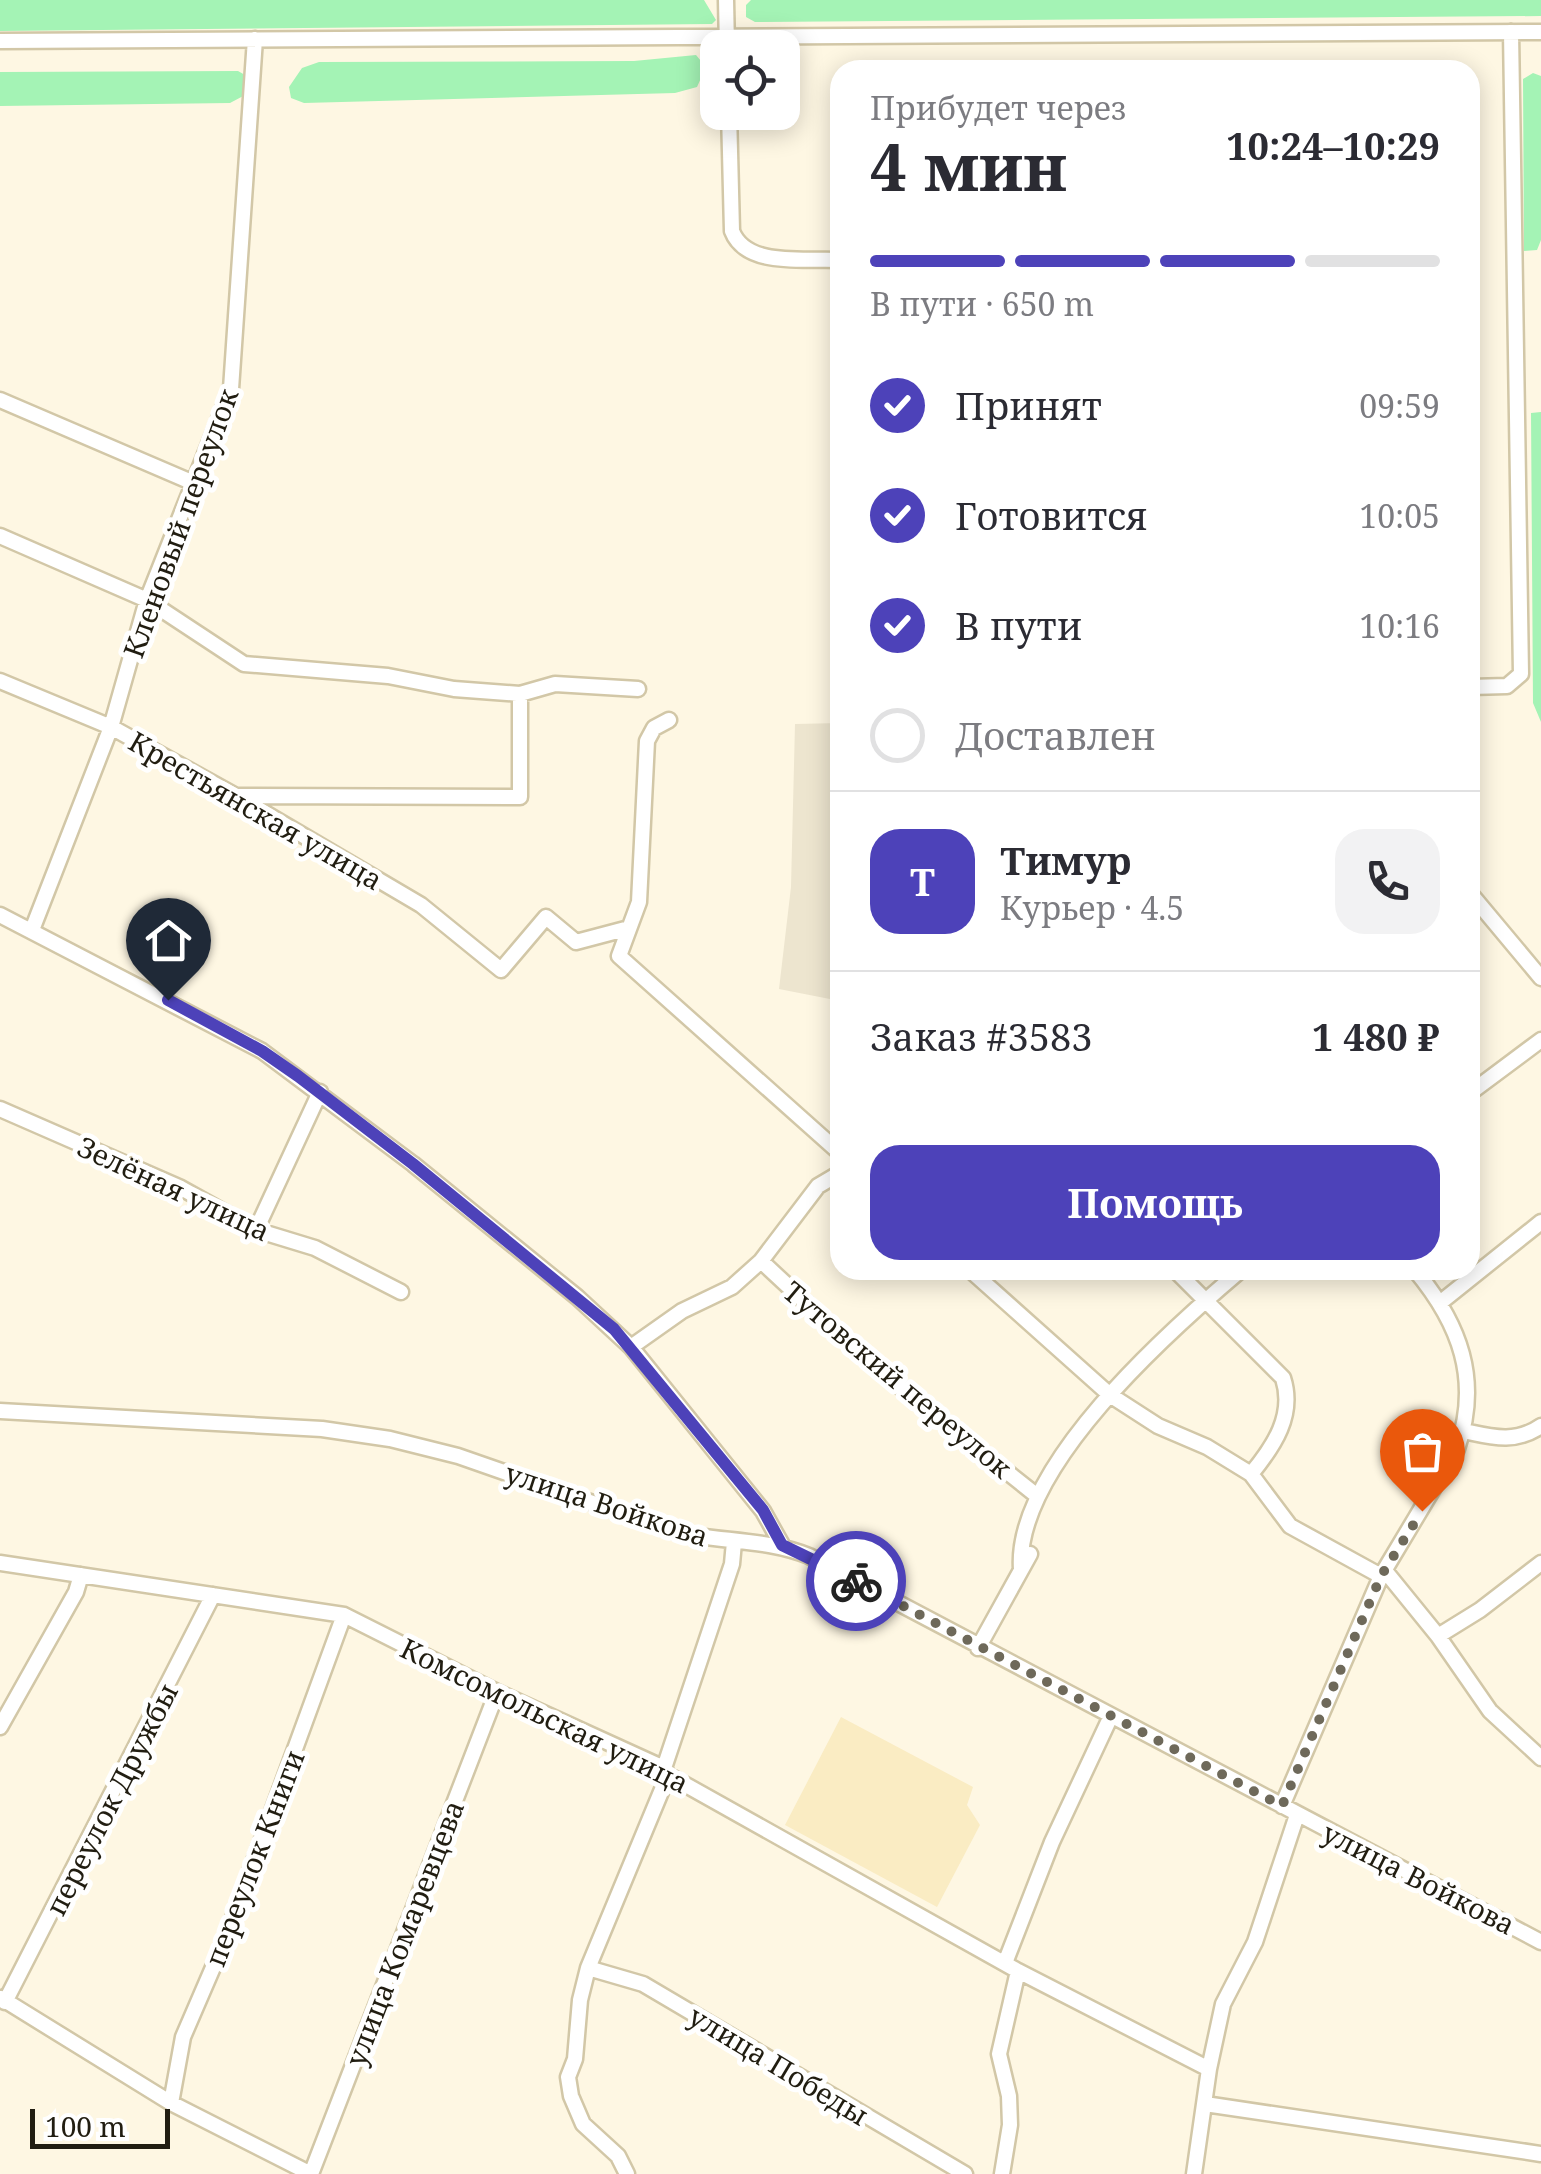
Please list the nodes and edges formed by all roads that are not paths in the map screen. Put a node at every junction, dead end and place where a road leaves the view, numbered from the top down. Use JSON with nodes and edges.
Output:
{"nodes":[{"id":1,"x":726,"y":0,"type":"edge"},
{"id":2,"x":726,"y":30,"type":"edge"},
{"id":3,"x":1511,"y":32,"type":"junction"},
{"id":4,"x":1541,"y":32,"type":"edge"},
{"id":5,"x":255,"y":39,"type":"junction"},
{"id":6,"x":800,"y":40,"type":"edge"},
{"id":7,"x":0,"y":41,"type":"edge"},
{"id":8,"x":700,"y":41,"type":"edge"},
{"id":9,"x":729,"y":130,"type":"edge"},
{"id":10,"x":830,"y":259,"type":"edge"},
{"id":11,"x":0,"y":400,"type":"edge"},
{"id":12,"x":196,"y":484,"type":"junction"},
{"id":13,"x":0,"y":536,"type":"edge"},
{"id":14,"x":147,"y":600,"type":"junction"},
{"id":15,"x":0,"y":681,"type":"edge"},
{"id":16,"x":1480,"y":686,"type":"edge"},
{"id":17,"x":638,"y":689,"type":"dead end"},
{"id":18,"x":520,"y":694,"type":"junction"},
{"id":19,"x":669,"y":720,"type":"dead end"},
{"id":20,"x":111,"y":727,"type":"junction"},
{"id":21,"x":236,"y":796,"type":"junction"},
{"id":22,"x":1480,"y":905,"type":"edge"},
{"id":23,"x":0,"y":915,"type":"edge"},
{"id":24,"x":629,"y":928,"type":"junction"},
{"id":25,"x":32,"y":930,"type":"junction"},
{"id":26,"x":596,"y":940,"type":"junction"},
{"id":27,"x":618,"y":956,"type":"junction"},
{"id":28,"x":1541,"y":978,"type":"edge"},
{"id":29,"x":1541,"y":1040,"type":"edge"},
{"id":30,"x":1480,"y":1086,"type":"edge"},
{"id":31,"x":320,"y":1092,"type":"junction"},
{"id":32,"x":0,"y":1110,"type":"edge"},
{"id":33,"x":830,"y":1144,"type":"edge"},
{"id":34,"x":830,"y":1179,"type":"edge"},
{"id":35,"x":1541,"y":1222,"type":"edge"},
{"id":36,"x":256,"y":1230,"type":"junction"},
{"id":37,"x":761,"y":1261,"type":"junction"},
{"id":38,"x":1480,"y":1271,"type":"edge"},
{"id":39,"x":981,"y":1280,"type":"edge"},
{"id":40,"x":1187,"y":1280,"type":"edge"},
{"id":41,"x":1229,"y":1280,"type":"edge"},
{"id":42,"x":1423,"y":1280,"type":"edge"},
{"id":43,"x":1469,"y":1280,"type":"edge"},
{"id":44,"x":401,"y":1292,"type":"dead end"},
{"id":45,"x":1207,"y":1299,"type":"junction"},
{"id":46,"x":1442,"y":1302,"type":"junction"},
{"id":47,"x":631,"y":1346,"type":"junction"},
{"id":48,"x":1110,"y":1395,"type":"junction"},
{"id":49,"x":0,"y":1411,"type":"edge"},
{"id":50,"x":1541,"y":1426,"type":"edge"},
{"id":51,"x":1464,"y":1431,"type":"junction"},
{"id":52,"x":1251,"y":1474,"type":"junction"},
{"id":53,"x":1036,"y":1495,"type":"junction"},
{"id":54,"x":734,"y":1542,"type":"junction"},
{"id":55,"x":782,"y":1545,"type":"junction"},
{"id":56,"x":1030,"y":1554,"type":"dead end"},
{"id":57,"x":0,"y":1563,"type":"edge"},
{"id":58,"x":1541,"y":1563,"type":"edge"},
{"id":59,"x":1021,"y":1569,"type":"junction"},
{"id":60,"x":1384,"y":1574,"type":"junction"},
{"id":61,"x":81,"y":1575,"type":"junction"},
{"id":62,"x":213,"y":1594,"type":"junction"},
{"id":63,"x":344,"y":1615,"type":"junction"},
{"id":64,"x":1438,"y":1636,"type":"junction"},
{"id":65,"x":978,"y":1648,"type":"junction"},
{"id":66,"x":497,"y":1692,"type":"junction"},
{"id":67,"x":1111,"y":1716,"type":"junction"},
{"id":68,"x":0,"y":1727,"type":"edge"},
{"id":69,"x":1541,"y":1758,"type":"edge"},
{"id":70,"x":666,"y":1772,"type":"junction"},
{"id":71,"x":1282,"y":1806,"type":"junction"},
{"id":72,"x":1297,"y":1815,"type":"junction"},
{"id":73,"x":1541,"y":1942,"type":"edge"},
{"id":74,"x":1012,"y":1967,"type":"junction"},
{"id":75,"x":588,"y":1968,"type":"junction"},
{"id":76,"x":3,"y":2000,"type":"edge"},
{"id":77,"x":1209,"y":2069,"type":"junction"},
{"id":78,"x":171,"y":2102,"type":"junction"},
{"id":79,"x":1205,"y":2104,"type":"junction"},
{"id":80,"x":1541,"y":2154,"type":"edge"},
{"id":81,"x":311,"y":2174,"type":"edge"},
{"id":82,"x":627,"y":2174,"type":"edge"},
{"id":83,"x":965,"y":2174,"type":"edge"},
{"id":84,"x":1002,"y":2174,"type":"edge"},
{"id":85,"x":1194,"y":2174,"type":"edge"}],
"edges":[{"from":1,"to":2,"type":"street"},
{"from":3,"to":4,"type":"street"},
{"from":3,"to":6,"type":"street"},
{"from":3,"to":16,"type":"street"},
{"from":5,"to":7,"type":"street"},
{"from":5,"to":8,"type":"street"},
{"from":5,"to":12,"type":"street","name":"Кленовый переулок"},
{"from":9,"to":10,"type":"street"},
{"from":11,"to":12,"type":"street"},
{"from":12,"to":14,"type":"street","name":"Кленовый переулок"},
{"from":13,"to":14,"type":"street"},
{"from":14,"to":18,"type":"street"},
{"from":14,"to":20,"type":"street","name":"Кленовый переулок"},
{"from":15,"to":20,"type":"street","name":"Крестьянская улица"},
{"from":17,"to":18,"type":"street"},
{"from":18,"to":21,"type":"street"},
{"from":19,"to":24,"type":"street"},
{"from":20,"to":21,"type":"street","name":"Крестьянская улица"},
{"from":20,"to":25,"type":"street","name":"Кленовый переулок"},
{"from":21,"to":26,"type":"street","name":"Крестьянская улица"},
{"from":22,"to":28,"type":"street"},
{"from":23,"to":25,"type":"street"},
{"from":24,"to":26,"type":"street"},
{"from":24,"to":27,"type":"street"},
{"from":25,"to":31,"type":"street"},
{"from":26,"to":27,"type":"street"},
{"from":27,"to":33,"type":"street"},
{"from":29,"to":30,"type":"street"},
{"from":31,"to":36,"type":"street"},
{"from":31,"to":47,"type":"street"},
{"from":32,"to":36,"type":"street","name":"Зелёная улица"},
{"from":34,"to":37,"type":"street"},
{"from":35,"to":38,"type":"street"},
{"from":36,"to":44,"type":"street","name":"Зелёная улица"},
{"from":37,"to":47,"type":"street"},
{"from":37,"to":53,"type":"street","name":"Тутовский переулок"},
{"from":39,"to":48,"type":"street"},
{"from":40,"to":45,"type":"street"},
{"from":41,"to":45,"type":"street"},
{"from":42,"to":46,"type":"street"},
{"from":43,"to":46,"type":"street"},
{"from":45,"to":48,"type":"street"},
{"from":45,"to":52,"type":"street"},
{"from":46,"to":51,"type":"street"},
{"from":47,"to":55,"type":"street"},
{"from":48,"to":52,"type":"street"},
{"from":48,"to":53,"type":"street"},
{"from":49,"to":54,"type":"street","name":"улица Войкова"},
{"from":50,"to":51,"type":"street"},
{"from":51,"to":60,"type":"street"},
{"from":52,"to":60,"type":"street"},
{"from":53,"to":59,"type":"street"},
{"from":54,"to":55,"type":"street","name":"улица Войкова"},
{"from":54,"to":70,"type":"street"},
{"from":55,"to":65,"type":"street","name":"улица Войкова"},
{"from":56,"to":59,"type":"street"},
{"from":57,"to":61,"type":"street","name":"Комсомольская улица"},
{"from":58,"to":64,"type":"street"},
{"from":59,"to":65,"type":"street"},
{"from":60,"to":64,"type":"street"},
{"from":60,"to":71,"type":"street"},
{"from":61,"to":62,"type":"street","name":"Комсомольская улица"},
{"from":61,"to":68,"type":"street"},
{"from":62,"to":63,"type":"street","name":"Комсомольская улица"},
{"from":62,"to":76,"type":"street","name":"переулок Дружбы"},
{"from":63,"to":66,"type":"street","name":"Комсомольская улица"},
{"from":63,"to":78,"type":"street","name":"переулок Книги"},
{"from":64,"to":69,"type":"street"},
{"from":65,"to":67,"type":"street","name":"улица Войкова"},
{"from":66,"to":70,"type":"street","name":"Комсомольская улица"},
{"from":66,"to":81,"type":"street","name":"улица Комаревцева"},
{"from":67,"to":71,"type":"street","name":"улица Войкова"},
{"from":67,"to":74,"type":"street"},
{"from":70,"to":74,"type":"street","name":"Комсомольская улица"},
{"from":70,"to":75,"type":"street"},
{"from":71,"to":72,"type":"street","name":"улица Войкова"},
{"from":72,"to":73,"type":"street","name":"улица Войкова"},
{"from":72,"to":77,"type":"street"},
{"from":74,"to":77,"type":"street","name":"Комсомольская улица"},
{"from":74,"to":84,"type":"street"},
{"from":75,"to":82,"type":"street"},
{"from":75,"to":83,"type":"street","name":"улица Победы"},
{"from":76,"to":78,"type":"street"},
{"from":77,"to":79,"type":"street"},
{"from":78,"to":81,"type":"street"},
{"from":79,"to":80,"type":"street"},
{"from":79,"to":85,"type":"street"}]}
